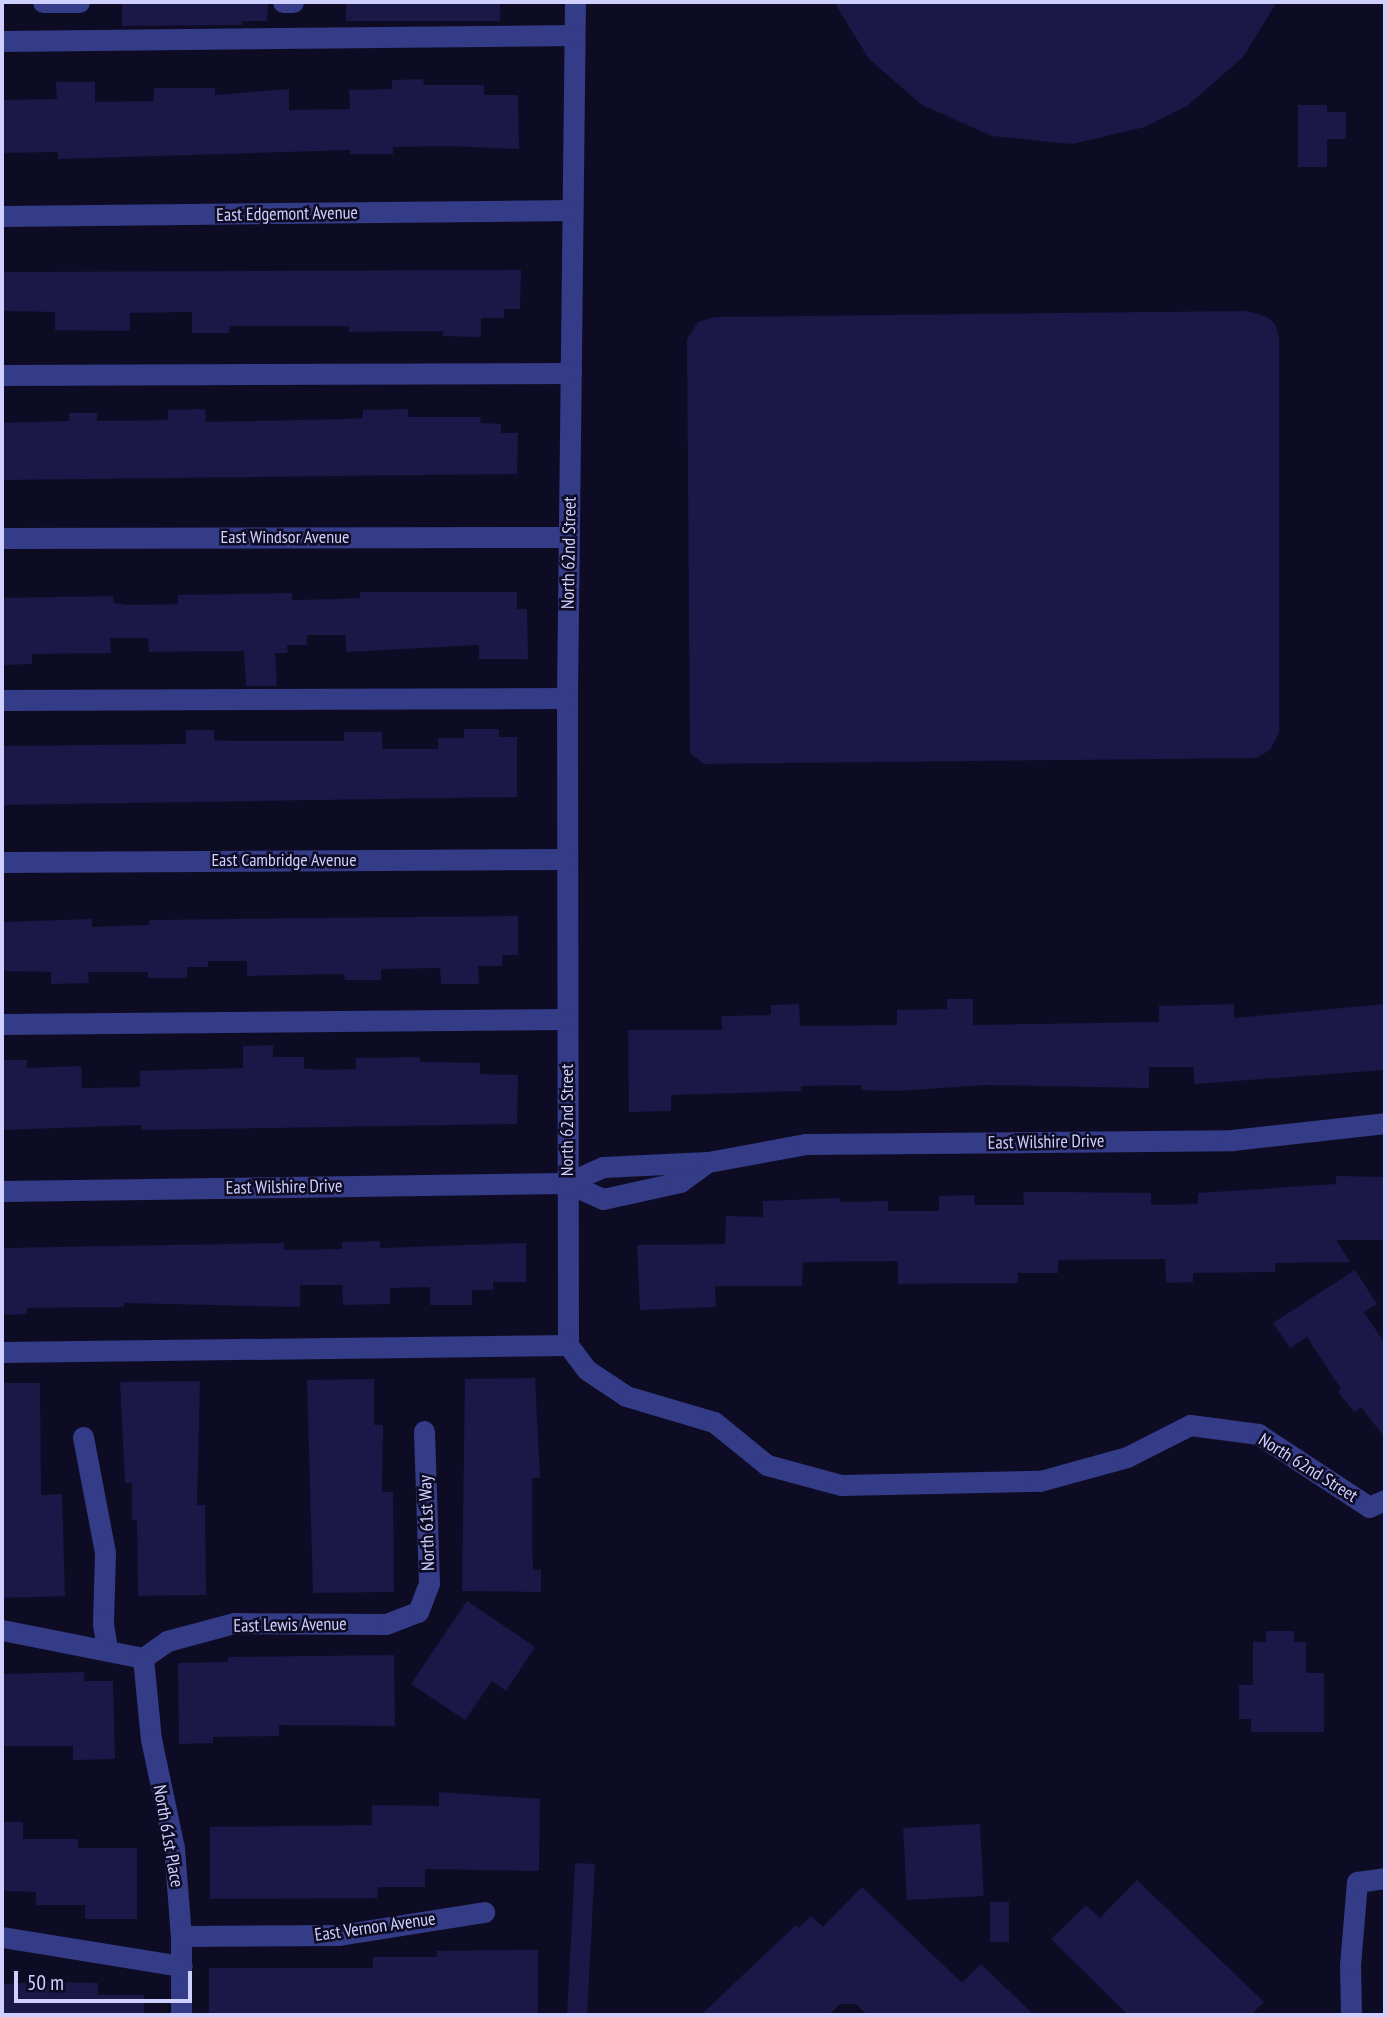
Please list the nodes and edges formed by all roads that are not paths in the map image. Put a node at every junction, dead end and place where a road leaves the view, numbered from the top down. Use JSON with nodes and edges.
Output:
{"nodes":[{"id":1,"x":43,"y":2,"type":"edge"},
{"id":2,"x":79,"y":2,"type":"edge"},
{"id":3,"x":283,"y":2,"type":"edge"},
{"id":4,"x":293,"y":2,"type":"edge"},
{"id":5,"x":575,"y":2,"type":"edge"},
{"id":6,"x":575,"y":35,"type":"junction"},
{"id":7,"x":2,"y":41,"type":"edge"},
{"id":8,"x":572,"y":210,"type":"junction"},
{"id":9,"x":2,"y":216,"type":"edge"},
{"id":10,"x":571,"y":373,"type":"junction"},
{"id":11,"x":2,"y":375,"type":"edge"},
{"id":12,"x":569,"y":537,"type":"junction"},
{"id":13,"x":2,"y":538,"type":"edge"},
{"id":14,"x":567,"y":698,"type":"junction"},
{"id":15,"x":2,"y":700,"type":"edge"},
{"id":16,"x":566,"y":859,"type":"junction"},
{"id":17,"x":2,"y":862,"type":"edge"},
{"id":18,"x":566,"y":1019,"type":"junction"},
{"id":19,"x":2,"y":1024,"type":"edge"},
{"id":20,"x":1385,"y":1124,"type":"edge"},
{"id":21,"x":708,"y":1162,"type":"junction"},
{"id":22,"x":567,"y":1183,"type":"junction"},
{"id":23,"x":2,"y":1191,"type":"edge"},
{"id":24,"x":568,"y":1345,"type":"junction"},
{"id":25,"x":2,"y":1352,"type":"edge"},
{"id":26,"x":424,"y":1431,"type":"dead end"},
{"id":27,"x":83,"y":1437,"type":"dead end"},
{"id":28,"x":1385,"y":1500,"type":"edge"},
{"id":29,"x":418,"y":1612,"type":"joint"},
{"id":30,"x":2,"y":1630,"type":"edge"},
{"id":31,"x":107,"y":1649,"type":"junction"},
{"id":32,"x":143,"y":1658,"type":"junction"},
{"id":33,"x":1385,"y":1878,"type":"edge"},
{"id":34,"x":484,"y":1912,"type":"dead end"},
{"id":35,"x":181,"y":1936,"type":"junction"},
{"id":36,"x":2,"y":1937,"type":"edge"},
{"id":37,"x":182,"y":1966,"type":"junction"},
{"id":38,"x":181,"y":2015,"type":"edge"},
{"id":39,"x":1351,"y":2015,"type":"edge"}],
"edges":[{"from":1,"to":2,"type":"street"},
{"from":3,"to":4,"type":"street"},
{"from":5,"to":6,"type":"street","name":"North 62nd Street"},
{"from":6,"to":7,"type":"street"},
{"from":6,"to":8,"type":"street","name":"North 62nd Street"},
{"from":8,"to":9,"type":"street","name":"East Edgemont Avenue"},
{"from":8,"to":10,"type":"street","name":"North 62nd Street"},
{"from":10,"to":11,"type":"street"},
{"from":10,"to":12,"type":"street","name":"North 62nd Street"},
{"from":12,"to":13,"type":"street","name":"East Windsor Avenue"},
{"from":12,"to":14,"type":"street","name":"North 62nd Street"},
{"from":14,"to":15,"type":"street"},
{"from":14,"to":16,"type":"street","name":"North 62nd Street"},
{"from":16,"to":17,"type":"street","name":"East Cambridge Avenue"},
{"from":16,"to":18,"type":"street","name":"North 62nd Street"},
{"from":18,"to":19,"type":"street"},
{"from":18,"to":22,"type":"street","name":"North 62nd Street"},
{"from":20,"to":21,"type":"street","name":"East Wilshire Drive"},
{"from":21,"to":22,"type":"street","name":"East Wilshire Drive"},
{"from":21,"to":22,"type":"street","name":"East Wilshire Drive"},
{"from":22,"to":23,"type":"street","name":"East Wilshire Drive"},
{"from":22,"to":24,"type":"street","name":"North 62nd Street"},
{"from":24,"to":25,"type":"street"},
{"from":24,"to":28,"type":"street","name":"North 62nd Street"},
{"from":26,"to":29,"type":"street","name":"North 61st Way"},
{"from":27,"to":31,"type":"street"},
{"from":29,"to":32,"type":"street","name":"East Lewis Avenue"},
{"from":30,"to":31,"type":"street"},
{"from":31,"to":32,"type":"street"},
{"from":32,"to":35,"type":"street","name":"North 61st Place"},
{"from":33,"to":39,"type":"street"},
{"from":34,"to":35,"type":"street","name":"East Vernon Avenue"},
{"from":35,"to":37,"type":"street","name":"North 61st Place"},
{"from":36,"to":37,"type":"street"},
{"from":37,"to":38,"type":"street","name":"North 61st Place"}]}
